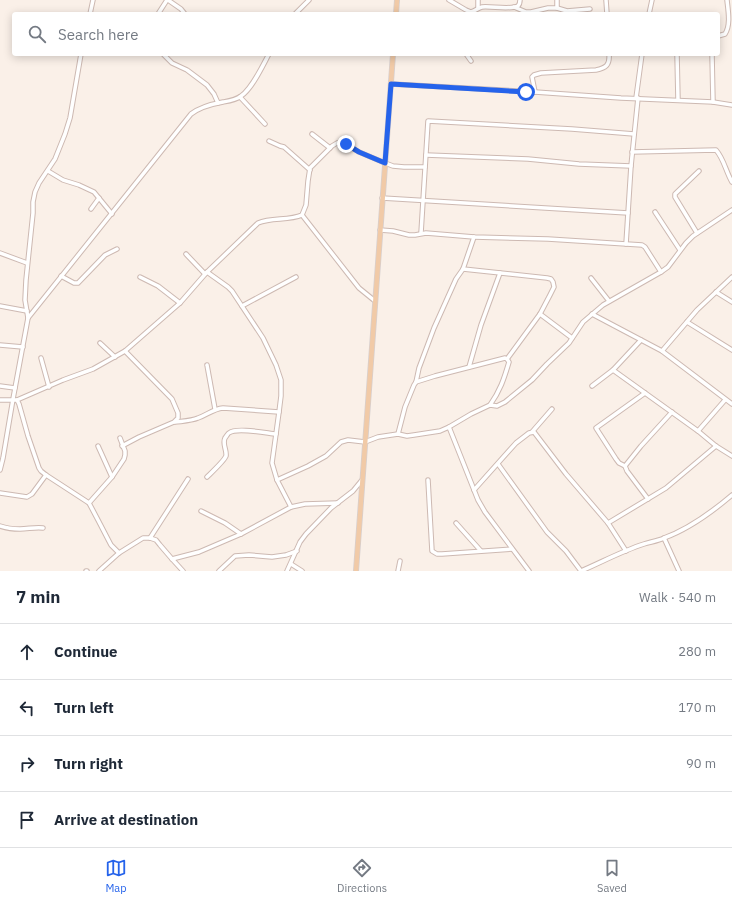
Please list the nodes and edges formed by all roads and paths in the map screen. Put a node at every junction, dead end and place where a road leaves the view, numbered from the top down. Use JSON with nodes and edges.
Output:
{"nodes":[{"id":1,"x":93,"y":0,"type":"edge"},
{"id":2,"x":168,"y":0,"type":"edge"},
{"id":3,"x":309,"y":0,"type":"edge"},
{"id":4,"x":397,"y":0,"type":"edge"},
{"id":5,"x":449,"y":0,"type":"edge"},
{"id":6,"x":478,"y":0,"type":"edge"},
{"id":7,"x":520,"y":0,"type":"edge"},
{"id":8,"x":557,"y":0,"type":"edge"},
{"id":9,"x":606,"y":0,"type":"edge"},
{"id":10,"x":652,"y":0,"type":"edge"},
{"id":11,"x":727,"y":0,"type":"edge"},
{"id":12,"x":514,"y":7,"type":"junction"},
{"id":13,"x":478,"y":8,"type":"junction"},
{"id":14,"x":557,"y":8,"type":"junction"},
{"id":15,"x":590,"y":9,"type":"dead end"},
{"id":16,"x":90,"y":12,"type":"edge"},
{"id":17,"x":159,"y":12,"type":"edge"},
{"id":18,"x":183,"y":12,"type":"edge"},
{"id":19,"x":297,"y":12,"type":"edge"},
{"id":20,"x":396,"y":12,"type":"edge"},
{"id":21,"x":469,"y":12,"type":"edge"},
{"id":22,"x":472,"y":12,"type":"edge"},
{"id":23,"x":607,"y":12,"type":"edge"},
{"id":24,"x":649,"y":12,"type":"edge"},
{"id":25,"x":720,"y":35,"type":"edge"},
{"id":26,"x":81,"y":56,"type":"edge"},
{"id":27,"x":165,"y":56,"type":"edge"},
{"id":28,"x":268,"y":56,"type":"edge"},
{"id":29,"x":393,"y":56,"type":"edge"},
{"id":30,"x":468,"y":56,"type":"edge"},
{"id":31,"x":610,"y":56,"type":"edge"},
{"id":32,"x":642,"y":56,"type":"edge"},
{"id":33,"x":677,"y":56,"type":"edge"},
{"id":34,"x":712,"y":56,"type":"edge"},
{"id":35,"x":472,"y":61,"type":"dead end"},
{"id":36,"x":391,"y":84,"type":"junction"},
{"id":37,"x":535,"y":92,"type":"junction"},
{"id":38,"x":240,"y":97,"type":"junction"},
{"id":39,"x":637,"y":98,"type":"junction"},
{"id":40,"x":678,"y":100,"type":"junction"},
{"id":41,"x":713,"y":102,"type":"junction"},
{"id":42,"x":218,"y":103,"type":"junction"},
{"id":43,"x":732,"y":105,"type":"edge"},
{"id":44,"x":265,"y":124,"type":"dead end"},
{"id":45,"x":312,"y":134,"type":"dead end"},
{"id":46,"x":634,"y":134,"type":"junction"},
{"id":47,"x":269,"y":141,"type":"dead end"},
{"id":48,"x":330,"y":148,"type":"junction"},
{"id":49,"x":632,"y":152,"type":"junction"},
{"id":50,"x":426,"y":155,"type":"junction"},
{"id":51,"x":385,"y":163,"type":"junction"},
{"id":52,"x":631,"y":166,"type":"junction"},
{"id":53,"x":425,"y":167,"type":"junction"},
{"id":54,"x":310,"y":170,"type":"junction"},
{"id":55,"x":48,"y":171,"type":"junction"},
{"id":56,"x":698,"y":171,"type":"dead end"},
{"id":57,"x":732,"y":182,"type":"edge"},
{"id":58,"x":99,"y":198,"type":"junction"},
{"id":59,"x":382,"y":198,"type":"junction"},
{"id":60,"x":423,"y":200,"type":"junction"},
{"id":61,"x":91,"y":209,"type":"dead end"},
{"id":62,"x":732,"y":210,"type":"edge"},
{"id":63,"x":655,"y":212,"type":"dead end"},
{"id":64,"x":628,"y":213,"type":"junction"},
{"id":65,"x":112,"y":214,"type":"junction"},
{"id":66,"x":302,"y":215,"type":"junction"},
{"id":67,"x":380,"y":230,"type":"junction"},
{"id":68,"x":697,"y":233,"type":"junction"},
{"id":69,"x":421,"y":234,"type":"junction"},
{"id":70,"x":474,"y":237,"type":"junction"},
{"id":71,"x":626,"y":244,"type":"junction"},
{"id":72,"x":117,"y":249,"type":"dead end"},
{"id":73,"x":680,"y":250,"type":"junction"},
{"id":74,"x":0,"y":253,"type":"edge"},
{"id":75,"x":186,"y":254,"type":"dead end"},
{"id":76,"x":28,"y":263,"type":"junction"},
{"id":77,"x":463,"y":269,"type":"junction"},
{"id":78,"x":661,"y":272,"type":"junction"},
{"id":79,"x":206,"y":273,"type":"junction"},
{"id":80,"x":500,"y":273,"type":"junction"},
{"id":81,"x":61,"y":276,"type":"junction"},
{"id":82,"x":140,"y":277,"type":"dead end"},
{"id":83,"x":296,"y":277,"type":"dead end"},
{"id":84,"x":732,"y":277,"type":"edge"},
{"id":85,"x":591,"y":278,"type":"dead end"},
{"id":86,"x":716,"y":292,"type":"junction"},
{"id":87,"x":375,"y":301,"type":"junction"},
{"id":88,"x":609,"y":301,"type":"junction"},
{"id":89,"x":732,"y":302,"type":"edge"},
{"id":90,"x":180,"y":303,"type":"junction"},
{"id":91,"x":0,"y":306,"type":"edge"},
{"id":92,"x":242,"y":306,"type":"junction"},
{"id":93,"x":27,"y":311,"type":"junction"},
{"id":94,"x":540,"y":314,"type":"junction"},
{"id":95,"x":592,"y":314,"type":"junction"},
{"id":96,"x":28,"y":318,"type":"junction"},
{"id":97,"x":687,"y":322,"type":"junction"},
{"id":98,"x":572,"y":338,"type":"junction"},
{"id":99,"x":641,"y":340,"type":"junction"},
{"id":100,"x":100,"y":343,"type":"dead end"},
{"id":101,"x":0,"y":345,"type":"edge"},
{"id":102,"x":23,"y":347,"type":"junction"},
{"id":103,"x":732,"y":350,"type":"edge"},
{"id":104,"x":125,"y":351,"type":"junction"},
{"id":105,"x":662,"y":351,"type":"junction"},
{"id":106,"x":115,"y":356,"type":"junction"},
{"id":107,"x":41,"y":358,"type":"dead end"},
{"id":108,"x":507,"y":360,"type":"junction"},
{"id":109,"x":207,"y":365,"type":"dead end"},
{"id":110,"x":469,"y":367,"type":"junction"},
{"id":111,"x":613,"y":370,"type":"junction"},
{"id":112,"x":416,"y":382,"type":"junction"},
{"id":113,"x":0,"y":386,"type":"edge"},
{"id":114,"x":592,"y":386,"type":"dead end"},
{"id":115,"x":49,"y":387,"type":"junction"},
{"id":116,"x":15,"y":388,"type":"junction"},
{"id":117,"x":645,"y":393,"type":"junction"},
{"id":118,"x":15,"y":399,"type":"junction"},
{"id":119,"x":0,"y":400,"type":"edge"},
{"id":120,"x":725,"y":400,"type":"junction"},
{"id":121,"x":732,"y":404,"type":"edge"},
{"id":122,"x":490,"y":405,"type":"junction"},
{"id":123,"x":215,"y":409,"type":"junction"},
{"id":124,"x":552,"y":409,"type":"dead end"},
{"id":125,"x":279,"y":412,"type":"junction"},
{"id":126,"x":672,"y":412,"type":"junction"},
{"id":127,"x":174,"y":422,"type":"junction"},
{"id":128,"x":449,"y":427,"type":"junction"},
{"id":129,"x":698,"y":431,"type":"junction"},
{"id":130,"x":532,"y":432,"type":"junction"},
{"id":131,"x":276,"y":434,"type":"junction"},
{"id":132,"x":398,"y":434,"type":"junction"},
{"id":133,"x":120,"y":438,"type":"dead end"},
{"id":134,"x":365,"y":442,"type":"junction"},
{"id":135,"x":0,"y":445,"type":"edge"},
{"id":136,"x":98,"y":446,"type":"dead end"},
{"id":137,"x":122,"y":446,"type":"junction"},
{"id":138,"x":716,"y":446,"type":"junction"},
{"id":139,"x":5,"y":447,"type":"junction"},
{"id":140,"x":732,"y":456,"type":"edge"},
{"id":141,"x":498,"y":464,"type":"junction"},
{"id":142,"x":625,"y":466,"type":"junction"},
{"id":143,"x":0,"y":470,"type":"edge"},
{"id":144,"x":46,"y":475,"type":"junction"},
{"id":145,"x":112,"y":477,"type":"junction"},
{"id":146,"x":207,"y":477,"type":"dead end"},
{"id":147,"x":188,"y":479,"type":"dead end"},
{"id":148,"x":277,"y":480,"type":"junction"},
{"id":149,"x":362,"y":480,"type":"junction"},
{"id":150,"x":428,"y":480,"type":"dead end"},
{"id":151,"x":474,"y":490,"type":"junction"},
{"id":152,"x":0,"y":493,"type":"edge"},
{"id":153,"x":732,"y":495,"type":"edge"},
{"id":154,"x":648,"y":500,"type":"junction"},
{"id":155,"x":338,"y":502,"type":"junction"},
{"id":156,"x":88,"y":503,"type":"junction"},
{"id":157,"x":291,"y":507,"type":"junction"},
{"id":158,"x":201,"y":511,"type":"dead end"},
{"id":159,"x":456,"y":523,"type":"dead end"},
{"id":160,"x":608,"y":523,"type":"junction"},
{"id":161,"x":0,"y":526,"type":"edge"},
{"id":162,"x":43,"y":528,"type":"dead end"},
{"id":163,"x":241,"y":534,"type":"junction"},
{"id":164,"x":150,"y":538,"type":"junction"},
{"id":165,"x":664,"y":538,"type":"junction"},
{"id":166,"x":512,"y":549,"type":"junction"},
{"id":167,"x":296,"y":551,"type":"junction"},
{"id":168,"x":481,"y":551,"type":"junction"},
{"id":169,"x":626,"y":551,"type":"junction"},
{"id":170,"x":119,"y":553,"type":"junction"},
{"id":171,"x":172,"y":559,"type":"junction"},
{"id":172,"x":400,"y":561,"type":"dead end"},
{"id":173,"x":290,"y":564,"type":"junction"},
{"id":174,"x":679,"y":570,"type":"edge"},
{"id":175,"x":99,"y":571,"type":"edge"},
{"id":176,"x":183,"y":571,"type":"edge"},
{"id":177,"x":219,"y":571,"type":"edge"},
{"id":178,"x":287,"y":571,"type":"edge"},
{"id":179,"x":302,"y":571,"type":"edge"},
{"id":180,"x":356,"y":571,"type":"edge"},
{"id":181,"x":398,"y":571,"type":"edge"},
{"id":182,"x":529,"y":571,"type":"edge"},
{"id":183,"x":581,"y":571,"type":"edge"},
{"id":184,"x":673,"y":571,"type":"edge"}],
"edges":[{"from":1,"to":16,"type":"street"},
{"from":2,"to":17,"type":"street"},
{"from":2,"to":18,"type":"street"},
{"from":3,"to":19,"type":"street"},
{"from":4,"to":20,"type":"main road"},
{"from":5,"to":21,"type":"street"},
{"from":6,"to":13,"type":"street"},
{"from":7,"to":12,"type":"street"},
{"from":8,"to":14,"type":"street"},
{"from":9,"to":23,"type":"street"},
{"from":10,"to":24,"type":"street"},
{"from":11,"to":25,"type":"street"},
{"from":12,"to":13,"type":"street"},
{"from":12,"to":14,"type":"street"},
{"from":13,"to":22,"type":"street"},
{"from":14,"to":15,"type":"street"},
{"from":26,"to":55,"type":"street"},
{"from":27,"to":42,"type":"street"},
{"from":28,"to":38,"type":"street"},
{"from":29,"to":36,"type":"main road"},
{"from":30,"to":35,"type":"street"},
{"from":31,"to":37,"type":"street"},
{"from":32,"to":39,"type":"street"},
{"from":33,"to":40,"type":"street"},
{"from":34,"to":41,"type":"street"},
{"from":36,"to":37,"type":"street"},
{"from":36,"to":51,"type":"main road"},
{"from":37,"to":39,"type":"street"},
{"from":38,"to":42,"type":"street"},
{"from":38,"to":44,"type":"street"},
{"from":39,"to":40,"type":"street"},
{"from":39,"to":46,"type":"street"},
{"from":40,"to":41,"type":"street"},
{"from":41,"to":43,"type":"street"},
{"from":42,"to":65,"type":"street"},
{"from":45,"to":48,"type":"street"},
{"from":46,"to":49,"type":"street"},
{"from":46,"to":50,"type":"street"},
{"from":47,"to":54,"type":"street"},
{"from":48,"to":51,"type":"street"},
{"from":48,"to":54,"type":"street"},
{"from":49,"to":52,"type":"street"},
{"from":49,"to":57,"type":"street"},
{"from":50,"to":52,"type":"street"},
{"from":50,"to":53,"type":"street"},
{"from":51,"to":53,"type":"street"},
{"from":51,"to":59,"type":"main road"},
{"from":52,"to":64,"type":"street"},
{"from":53,"to":60,"type":"street"},
{"from":54,"to":66,"type":"street"},
{"from":55,"to":58,"type":"street"},
{"from":55,"to":76,"type":"street"},
{"from":56,"to":68,"type":"street"},
{"from":58,"to":61,"type":"street"},
{"from":58,"to":65,"type":"street"},
{"from":59,"to":60,"type":"street"},
{"from":59,"to":67,"type":"main road"},
{"from":60,"to":64,"type":"street"},
{"from":60,"to":69,"type":"street"},
{"from":62,"to":68,"type":"street"},
{"from":63,"to":73,"type":"street"},
{"from":64,"to":71,"type":"street"},
{"from":65,"to":81,"type":"street"},
{"from":66,"to":79,"type":"street"},
{"from":66,"to":87,"type":"street"},
{"from":67,"to":69,"type":"street"},
{"from":67,"to":87,"type":"main road"},
{"from":68,"to":73,"type":"street"},
{"from":69,"to":70,"type":"street"},
{"from":70,"to":71,"type":"street"},
{"from":70,"to":77,"type":"street"},
{"from":71,"to":78,"type":"street"},
{"from":72,"to":81,"type":"street"},
{"from":73,"to":78,"type":"street"},
{"from":74,"to":76,"type":"street"},
{"from":75,"to":79,"type":"street"},
{"from":76,"to":93,"type":"street"},
{"from":77,"to":80,"type":"street"},
{"from":77,"to":112,"type":"street"},
{"from":78,"to":88,"type":"street"},
{"from":79,"to":90,"type":"street"},
{"from":79,"to":92,"type":"street"},
{"from":80,"to":94,"type":"street"},
{"from":80,"to":110,"type":"street"},
{"from":81,"to":96,"type":"street"},
{"from":82,"to":90,"type":"street"},
{"from":83,"to":92,"type":"street"},
{"from":84,"to":86,"type":"street"},
{"from":85,"to":88,"type":"street"},
{"from":86,"to":89,"type":"street"},
{"from":86,"to":97,"type":"street"},
{"from":87,"to":134,"type":"main road"},
{"from":88,"to":95,"type":"street"},
{"from":90,"to":104,"type":"street"},
{"from":91,"to":93,"type":"street"},
{"from":92,"to":125,"type":"street"},
{"from":93,"to":96,"type":"street"},
{"from":94,"to":98,"type":"street"},
{"from":94,"to":108,"type":"street"},
{"from":95,"to":98,"type":"street"},
{"from":95,"to":99,"type":"street"},
{"from":96,"to":102,"type":"street"},
{"from":97,"to":103,"type":"street"},
{"from":97,"to":105,"type":"street"},
{"from":98,"to":122,"type":"street"},
{"from":99,"to":105,"type":"street"},
{"from":99,"to":111,"type":"street"},
{"from":100,"to":106,"type":"street"},
{"from":101,"to":102,"type":"street"},
{"from":102,"to":116,"type":"street"},
{"from":104,"to":106,"type":"street"},
{"from":104,"to":127,"type":"street"},
{"from":105,"to":120,"type":"street"},
{"from":106,"to":115,"type":"street"},
{"from":107,"to":115,"type":"street"},
{"from":108,"to":110,"type":"street"},
{"from":108,"to":122,"type":"street"},
{"from":109,"to":123,"type":"street"},
{"from":110,"to":112,"type":"street"},
{"from":111,"to":114,"type":"street"},
{"from":111,"to":117,"type":"street"},
{"from":112,"to":132,"type":"street"},
{"from":113,"to":116,"type":"street"},
{"from":115,"to":118,"type":"street"},
{"from":116,"to":118,"type":"street"},
{"from":117,"to":126,"type":"street"},
{"from":117,"to":142,"type":"street"},
{"from":118,"to":119,"type":"street"},
{"from":118,"to":139,"type":"street"},
{"from":118,"to":144,"type":"street"},
{"from":120,"to":121,"type":"street"},
{"from":120,"to":129,"type":"street"},
{"from":122,"to":128,"type":"street"},
{"from":123,"to":125,"type":"street"},
{"from":123,"to":127,"type":"street"},
{"from":124,"to":130,"type":"street"},
{"from":125,"to":131,"type":"street"},
{"from":126,"to":129,"type":"street"},
{"from":126,"to":142,"type":"street"},
{"from":127,"to":137,"type":"street"},
{"from":128,"to":132,"type":"street"},
{"from":128,"to":151,"type":"street"},
{"from":129,"to":138,"type":"street"},
{"from":130,"to":141,"type":"street"},
{"from":130,"to":160,"type":"street"},
{"from":131,"to":146,"type":"street"},
{"from":131,"to":148,"type":"street"},
{"from":132,"to":134,"type":"street"},
{"from":133,"to":137,"type":"street"},
{"from":134,"to":148,"type":"street"},
{"from":134,"to":149,"type":"main road"},
{"from":135,"to":139,"type":"street"},
{"from":136,"to":145,"type":"street"},
{"from":137,"to":145,"type":"street"},
{"from":138,"to":140,"type":"street"},
{"from":138,"to":154,"type":"street"},
{"from":139,"to":143,"type":"street"},
{"from":141,"to":151,"type":"street"},
{"from":141,"to":183,"type":"street"},
{"from":142,"to":154,"type":"street"},
{"from":144,"to":152,"type":"street"},
{"from":144,"to":156,"type":"street"},
{"from":145,"to":156,"type":"street"},
{"from":147,"to":164,"type":"street"},
{"from":148,"to":157,"type":"street"},
{"from":149,"to":155,"type":"street"},
{"from":149,"to":180,"type":"main road"},
{"from":150,"to":168,"type":"street"},
{"from":151,"to":166,"type":"street"},
{"from":153,"to":165,"type":"street"},
{"from":154,"to":160,"type":"street"},
{"from":155,"to":157,"type":"street"},
{"from":155,"to":167,"type":"street"},
{"from":156,"to":170,"type":"street"},
{"from":157,"to":163,"type":"street"},
{"from":158,"to":163,"type":"street"},
{"from":159,"to":168,"type":"street"},
{"from":160,"to":169,"type":"street"},
{"from":161,"to":162,"type":"street"},
{"from":163,"to":171,"type":"street"},
{"from":164,"to":170,"type":"street"},
{"from":164,"to":171,"type":"street"},
{"from":165,"to":169,"type":"street"},
{"from":165,"to":174,"type":"street"},
{"from":166,"to":168,"type":"street"},
{"from":166,"to":182,"type":"street"},
{"from":167,"to":173,"type":"street"},
{"from":167,"to":177,"type":"street"},
{"from":169,"to":183,"type":"street"},
{"from":170,"to":175,"type":"street"},
{"from":171,"to":176,"type":"street"},
{"from":172,"to":181,"type":"street"},
{"from":173,"to":178,"type":"street"},
{"from":173,"to":179,"type":"street"},
{"from":174,"to":184,"type":"street"}]}
